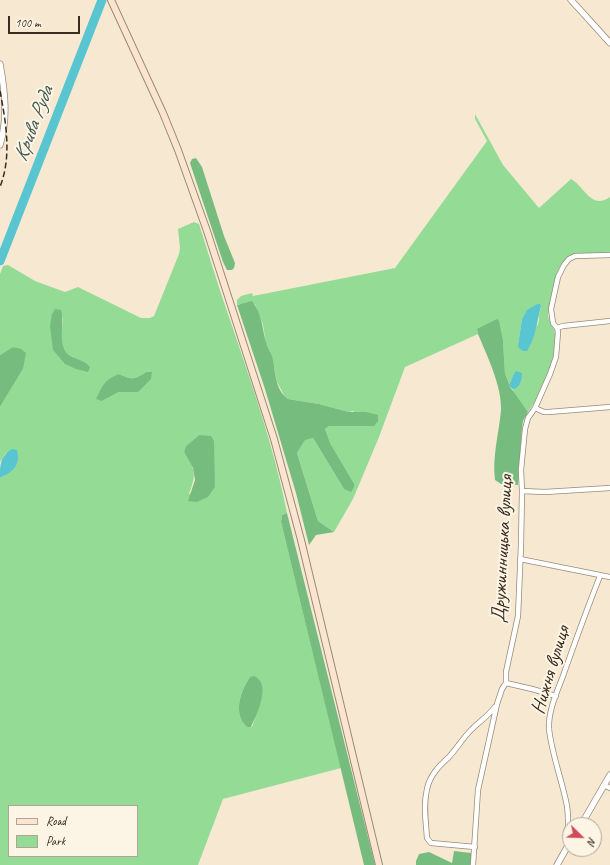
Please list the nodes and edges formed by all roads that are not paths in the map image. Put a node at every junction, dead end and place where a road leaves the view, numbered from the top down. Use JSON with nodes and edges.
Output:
{"nodes":[{"id":1,"x":111,"y":0,"type":"edge"},
{"id":2,"x":571,"y":0,"type":"edge"},
{"id":3,"x":610,"y":43,"type":"edge"},
{"id":4,"x":0,"y":64,"type":"edge"},
{"id":5,"x":0,"y":145,"type":"edge"},
{"id":6,"x":610,"y":255,"type":"edge"},
{"id":7,"x":610,"y":321,"type":"edge"},
{"id":8,"x":557,"y":328,"type":"junction"},
{"id":9,"x":610,"y":407,"type":"edge"},
{"id":10,"x":534,"y":408,"type":"junction"},
{"id":11,"x":610,"y":488,"type":"edge"},
{"id":12,"x":522,"y":491,"type":"junction"},
{"id":13,"x":520,"y":558,"type":"junction"},
{"id":14,"x":600,"y":576,"type":"junction"},
{"id":15,"x":610,"y":577,"type":"edge"},
{"id":16,"x":506,"y":683,"type":"junction"},
{"id":17,"x":556,"y":696,"type":"junction"},
{"id":18,"x":497,"y":704,"type":"junction"},
{"id":19,"x":610,"y":775,"type":"edge"},
{"id":20,"x":607,"y":786,"type":"edge"},
{"id":21,"x":567,"y":817,"type":"edge"},
{"id":22,"x":586,"y":817,"type":"edge"},
{"id":23,"x":475,"y":847,"type":"junction"},
{"id":24,"x":379,"y":865,"type":"edge"},
{"id":25,"x":473,"y":865,"type":"edge"}],
"edges":[{"from":1,"to":24,"type":"main road"},
{"from":2,"to":3,"type":"street"},
{"from":4,"to":5,"type":"street"},
{"from":6,"to":8,"type":"street","name":"Дружинницька вулиця"},
{"from":7,"to":8,"type":"street"},
{"from":8,"to":10,"type":"street","name":"Дружинницька вулиця"},
{"from":9,"to":10,"type":"street"},
{"from":10,"to":12,"type":"street","name":"Дружинницька вулиця"},
{"from":11,"to":12,"type":"street"},
{"from":12,"to":13,"type":"street","name":"Дружинницька вулиця"},
{"from":13,"to":14,"type":"street"},
{"from":13,"to":16,"type":"street","name":"Дружинницька вулиця"},
{"from":14,"to":15,"type":"street"},
{"from":14,"to":17,"type":"street","name":"Нижня вулиця"},
{"from":16,"to":17,"type":"street"},
{"from":16,"to":18,"type":"street","name":"Дружинницька вулиця"},
{"from":17,"to":21,"type":"street","name":"Нижня вулиця"},
{"from":18,"to":23,"type":"street","name":"Дружинницька вулиця"},
{"from":18,"to":23,"type":"street"},
{"from":19,"to":20,"type":"street"},
{"from":20,"to":22,"type":"street"},
{"from":23,"to":25,"type":"street","name":"Дружинницька вулиця"}]}
